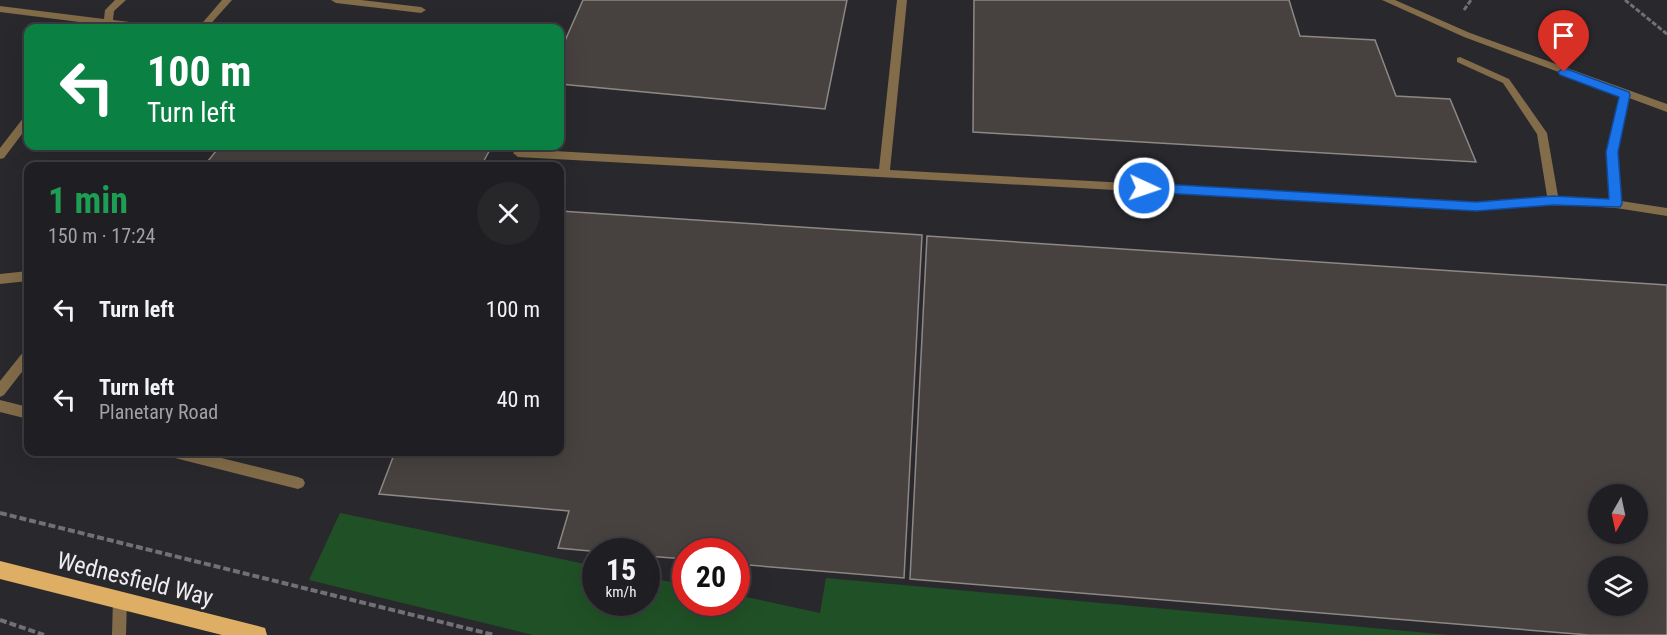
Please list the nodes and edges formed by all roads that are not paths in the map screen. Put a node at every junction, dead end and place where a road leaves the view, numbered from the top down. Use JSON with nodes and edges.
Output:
{"nodes":[{"id":1,"x":12,"y":0,"type":"edge"},
{"id":2,"x":120,"y":0,"type":"edge"},
{"id":3,"x":227,"y":0,"type":"edge"},
{"id":4,"x":336,"y":0,"type":"edge"},
{"id":5,"x":902,"y":0,"type":"edge"},
{"id":6,"x":1387,"y":0,"type":"edge"},
{"id":7,"x":1,"y":9,"type":"edge"},
{"id":8,"x":421,"y":10,"type":"dead end"},
{"id":9,"x":95,"y":24,"type":"edge"},
{"id":10,"x":107,"y":24,"type":"edge"},
{"id":11,"x":206,"y":24,"type":"edge"},
{"id":12,"x":1460,"y":60,"type":"dead end"},
{"id":13,"x":1625,"y":95,"type":"junction"},
{"id":14,"x":1667,"y":108,"type":"edge"},
{"id":15,"x":24,"y":131,"type":"edge"},
{"id":16,"x":518,"y":153,"type":"dead end"},
{"id":17,"x":0,"y":155,"type":"edge"},
{"id":18,"x":884,"y":173,"type":"junction"},
{"id":19,"x":1553,"y":200,"type":"junction"},
{"id":20,"x":1616,"y":204,"type":"junction"},
{"id":21,"x":1667,"y":212,"type":"edge"},
{"id":22,"x":24,"y":276,"type":"edge"},
{"id":23,"x":0,"y":279,"type":"edge"},
{"id":24,"x":24,"y":360,"type":"edge"},
{"id":25,"x":0,"y":391,"type":"edge"},
{"id":26,"x":0,"y":406,"type":"edge"},
{"id":27,"x":24,"y":412,"type":"edge"},
{"id":28,"x":191,"y":456,"type":"edge"},
{"id":29,"x":298,"y":483,"type":"dead end"},
{"id":30,"x":0,"y":570,"type":"edge"},
{"id":31,"x":120,"y":599,"type":"junction"},
{"id":32,"x":247,"y":634,"type":"edge"},
{"id":33,"x":119,"y":635,"type":"edge"}],
"edges":[{"from":1,"to":7,"type":"street"},
{"from":2,"to":10,"type":"street"},
{"from":3,"to":11,"type":"street"},
{"from":4,"to":8,"type":"street"},
{"from":5,"to":18,"type":"street"},
{"from":6,"to":13,"type":"street"},
{"from":7,"to":9,"type":"street"},
{"from":12,"to":19,"type":"street"},
{"from":13,"to":14,"type":"street"},
{"from":13,"to":20,"type":"street"},
{"from":15,"to":17,"type":"street"},
{"from":16,"to":18,"type":"street"},
{"from":18,"to":19,"type":"street"},
{"from":19,"to":20,"type":"street"},
{"from":20,"to":21,"type":"street"},
{"from":22,"to":23,"type":"street"},
{"from":24,"to":25,"type":"street"},
{"from":26,"to":27,"type":"street"},
{"from":28,"to":29,"type":"street"},
{"from":30,"to":31,"type":"main road","name":"Wednesfield Way"},
{"from":31,"to":32,"type":"main road","name":"Wednesfield Way"},
{"from":31,"to":33,"type":"street"}]}
